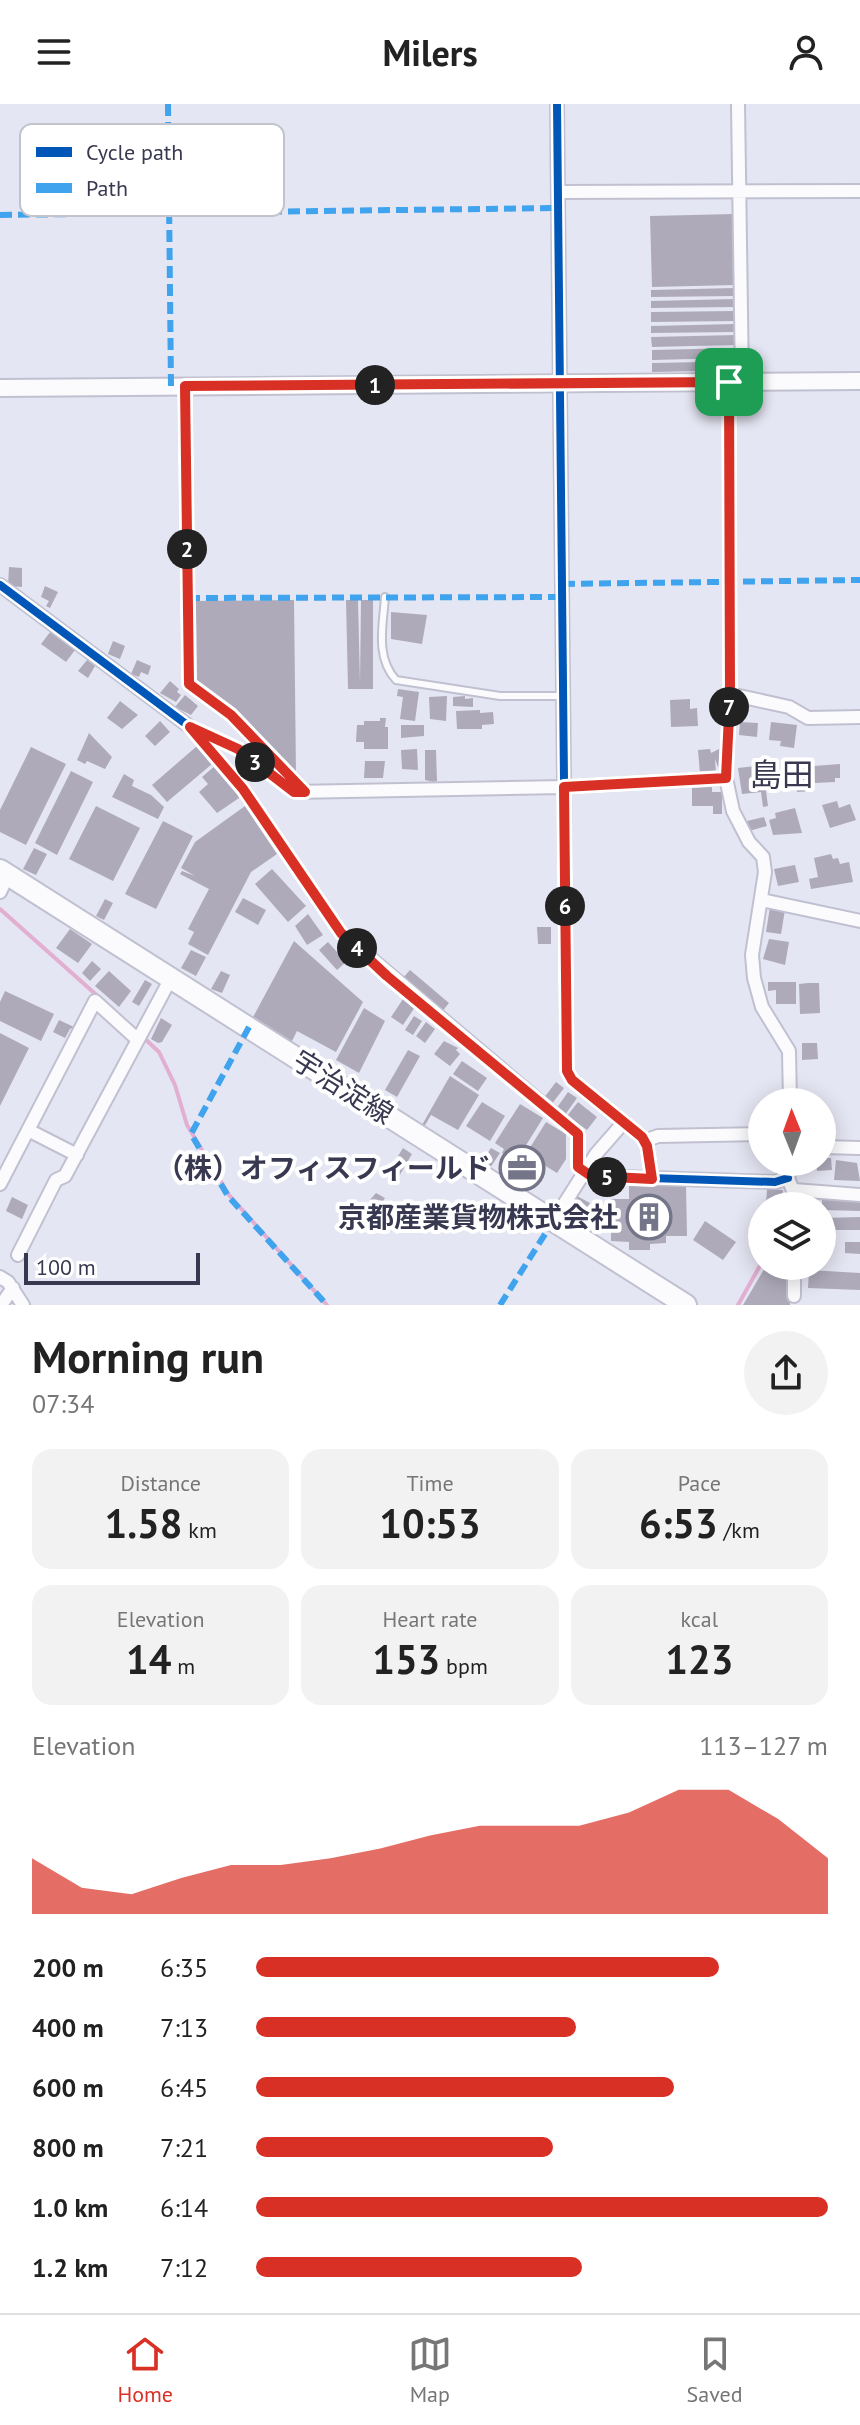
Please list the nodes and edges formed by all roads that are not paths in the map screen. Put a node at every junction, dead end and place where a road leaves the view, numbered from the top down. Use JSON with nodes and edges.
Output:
{"nodes":[{"id":1,"x":557,"y":104,"type":"edge"},
{"id":2,"x":738,"y":104,"type":"edge"},
{"id":3,"x":740,"y":191,"type":"junction"},
{"id":4,"x":860,"y":191,"type":"edge"},
{"id":5,"x":558,"y":192,"type":"junction"},
{"id":6,"x":860,"y":381,"type":"edge"},
{"id":7,"x":735,"y":382,"type":"junction"},
{"id":8,"x":561,"y":384,"type":"junction"},
{"id":9,"x":185,"y":386,"type":"junction"},
{"id":10,"x":0,"y":388,"type":"edge"},
{"id":11,"x":0,"y":585,"type":"edge"},
{"id":12,"x":385,"y":597,"type":"dead end"},
{"id":13,"x":730,"y":694,"type":"junction"},
{"id":14,"x":564,"y":696,"type":"junction"},
{"id":15,"x":860,"y":717,"type":"edge"},
{"id":16,"x":190,"y":727,"type":"junction"},
{"id":17,"x":726,"y":778,"type":"junction"},
{"id":18,"x":564,"y":787,"type":"junction"},
{"id":19,"x":299,"y":792,"type":"junction"},
{"id":20,"x":3,"y":879,"type":"edge"},
{"id":21,"x":762,"y":900,"type":"junction"},
{"id":22,"x":860,"y":921,"type":"edge"},
{"id":23,"x":171,"y":978,"type":"junction"},
{"id":24,"x":138,"y":1040,"type":"junction"},
{"id":25,"x":790,"y":1088,"type":"edge"},
{"id":26,"x":624,"y":1122,"type":"junction"},
{"id":27,"x":28,"y":1130,"type":"junction"},
{"id":28,"x":748,"y":1134,"type":"edge"},
{"id":29,"x":644,"y":1141,"type":"junction"},
{"id":30,"x":836,"y":1147,"type":"edge"},
{"id":31,"x":860,"y":1148,"type":"edge"},
{"id":32,"x":77,"y":1155,"type":"junction"},
{"id":33,"x":585,"y":1172,"type":"junction"},
{"id":34,"x":791,"y":1176,"type":"edge"},
{"id":35,"x":652,"y":1179,"type":"junction"},
{"id":36,"x":0,"y":1184,"type":"edge"},
{"id":37,"x":791,"y":1184,"type":"junction"},
{"id":38,"x":794,"y":1192,"type":"edge"},
{"id":39,"x":860,"y":1195,"type":"edge"},
{"id":40,"x":554,"y":1220,"type":"junction"},
{"id":41,"x":18,"y":1255,"type":"dead end"},
{"id":42,"x":0,"y":1277,"type":"edge"},
{"id":43,"x":13,"y":1288,"type":"junction"},
{"id":44,"x":1,"y":1305,"type":"edge"},
{"id":45,"x":23,"y":1305,"type":"edge"},
{"id":46,"x":686,"y":1305,"type":"edge"}],
"edges":[{"from":1,"to":5,"type":"street"},
{"from":2,"to":3,"type":"street"},
{"from":3,"to":4,"type":"street"},
{"from":3,"to":5,"type":"street"},
{"from":3,"to":7,"type":"street"},
{"from":5,"to":8,"type":"street"},
{"from":6,"to":7,"type":"street"},
{"from":7,"to":8,"type":"street"},
{"from":7,"to":13,"type":"street"},
{"from":8,"to":9,"type":"street"},
{"from":8,"to":14,"type":"street"},
{"from":9,"to":10,"type":"street"},
{"from":9,"to":19,"type":"street"},
{"from":11,"to":16,"type":"street"},
{"from":12,"to":14,"type":"lane"},
{"from":13,"to":15,"type":"street"},
{"from":13,"to":17,"type":"street"},
{"from":14,"to":18,"type":"street"},
{"from":16,"to":19,"type":"lane"},
{"from":16,"to":33,"type":"street"},
{"from":17,"to":18,"type":"street"},
{"from":17,"to":21,"type":"street"},
{"from":18,"to":19,"type":"street"},
{"from":18,"to":26,"type":"street"},
{"from":20,"to":23,"type":"main road","name":"宇治淀線"},
{"from":21,"to":22,"type":"street"},
{"from":21,"to":25,"type":"street"},
{"from":23,"to":24,"type":"street"},
{"from":23,"to":40,"type":"main road","name":"宇治淀線"},
{"from":24,"to":27,"type":"street"},
{"from":24,"to":32,"type":"street"},
{"from":26,"to":29,"type":"street"},
{"from":26,"to":33,"type":"street"},
{"from":27,"to":32,"type":"street"},
{"from":27,"to":36,"type":"street"},
{"from":28,"to":29,"type":"street"},
{"from":29,"to":35,"type":"street"},
{"from":30,"to":31,"type":"street"},
{"from":32,"to":41,"type":"street"},
{"from":33,"to":35,"type":"street"},
{"from":33,"to":40,"type":"street"},
{"from":34,"to":37,"type":"street"},
{"from":35,"to":37,"type":"street"},
{"from":37,"to":38,"type":"street"},
{"from":37,"to":39,"type":"street"},
{"from":40,"to":46,"type":"main road","name":"宇治淀線"},
{"from":42,"to":43,"type":"street"},
{"from":43,"to":44,"type":"street"},
{"from":43,"to":45,"type":"street"}]}
